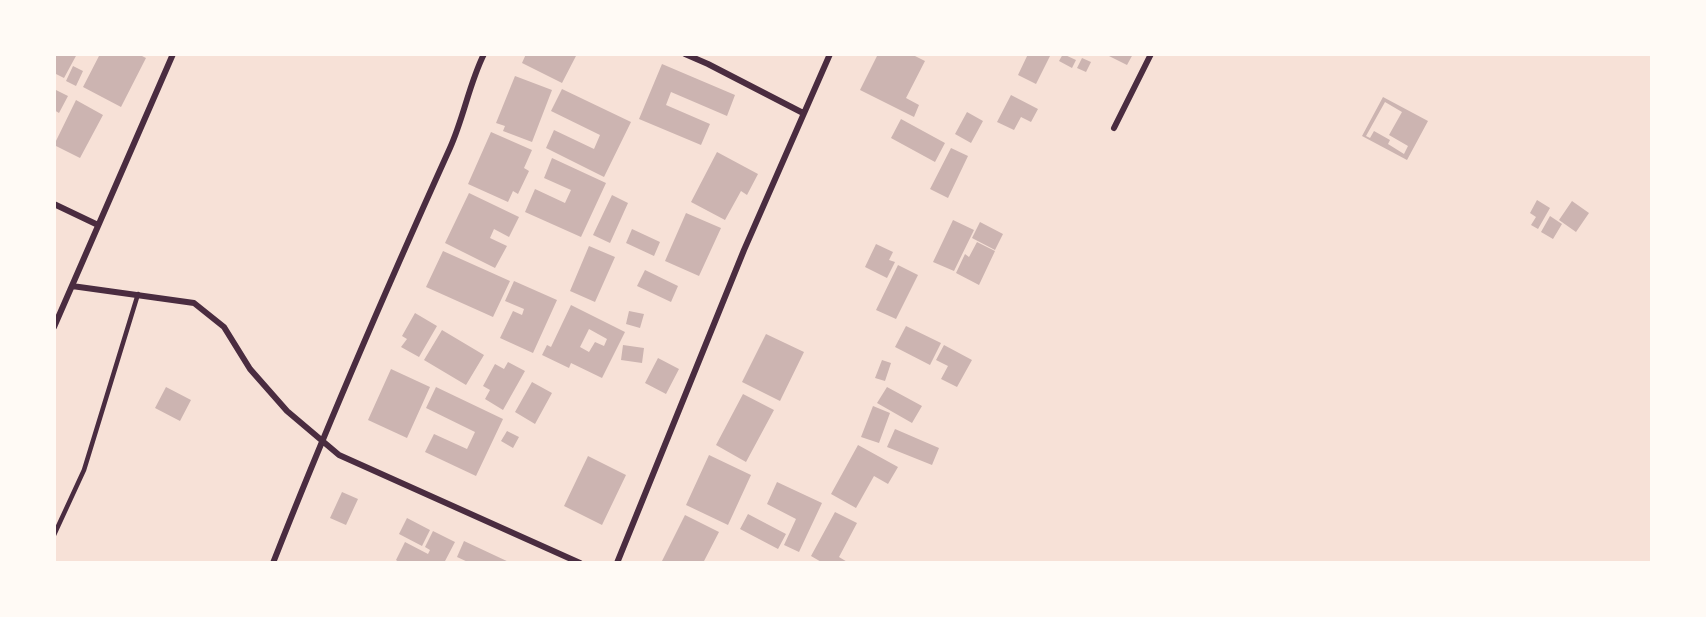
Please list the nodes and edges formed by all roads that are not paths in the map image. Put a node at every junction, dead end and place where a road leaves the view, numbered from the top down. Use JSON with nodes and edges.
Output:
{"nodes":[{"id":1,"x":173,"y":54,"type":"edge"},
{"id":2,"x":484,"y":54,"type":"edge"},
{"id":3,"x":685,"y":54,"type":"edge"},
{"id":4,"x":830,"y":54,"type":"edge"},
{"id":5,"x":1151,"y":54,"type":"edge"},
{"id":6,"x":803,"y":113,"type":"junction"},
{"id":7,"x":1114,"y":128,"type":"dead end"},
{"id":8,"x":54,"y":204,"type":"edge"},
{"id":9,"x":98,"y":225,"type":"junction"},
{"id":10,"x":72,"y":286,"type":"junction"},
{"id":11,"x":138,"y":294,"type":"junction"},
{"id":12,"x":54,"y":327,"type":"edge"},
{"id":13,"x":321,"y":440,"type":"junction"},
{"id":14,"x":54,"y":535,"type":"edge"},
{"id":15,"x":273,"y":563,"type":"edge"},
{"id":16,"x":580,"y":563,"type":"edge"},
{"id":17,"x":617,"y":563,"type":"edge"}],
"edges":[{"from":1,"to":9,"type":"street"},
{"from":2,"to":13,"type":"street"},
{"from":3,"to":6,"type":"street"},
{"from":4,"to":6,"type":"street"},
{"from":5,"to":7,"type":"street"},
{"from":6,"to":17,"type":"street"},
{"from":8,"to":9,"type":"street"},
{"from":9,"to":10,"type":"street"},
{"from":10,"to":11,"type":"street"},
{"from":10,"to":12,"type":"street"},
{"from":11,"to":13,"type":"street"},
{"from":11,"to":14,"type":"lane"},
{"from":13,"to":15,"type":"street"},
{"from":13,"to":16,"type":"street"}]}
